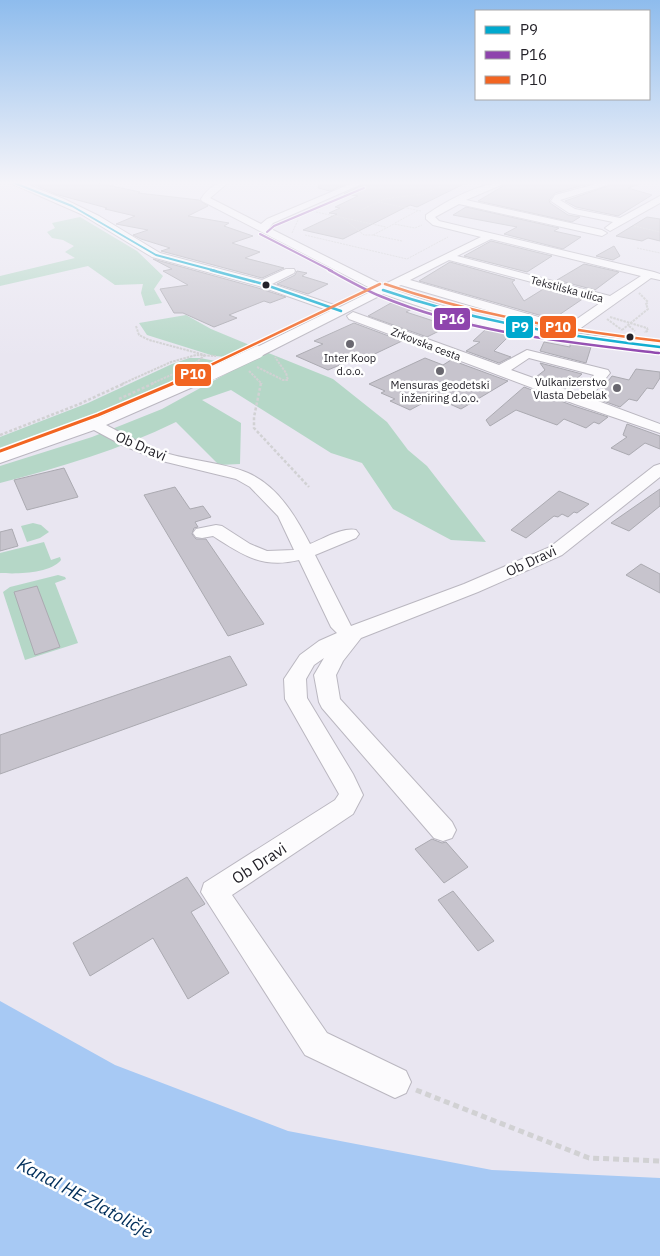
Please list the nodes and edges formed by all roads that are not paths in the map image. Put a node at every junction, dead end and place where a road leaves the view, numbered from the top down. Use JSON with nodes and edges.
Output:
{"nodes":[{"id":1,"x":129,"y":241,"type":"edge"},
{"id":2,"x":287,"y":241,"type":"edge"},
{"id":3,"x":481,"y":241,"type":"edge"},
{"id":4,"x":509,"y":241,"type":"edge"},
{"id":5,"x":590,"y":241,"type":"edge"},
{"id":6,"x":566,"y":254,"type":"junction"},
{"id":7,"x":448,"y":258,"type":"junction"},
{"id":8,"x":290,"y":271,"type":"dead end"},
{"id":9,"x":655,"y":276,"type":"edge"},
{"id":10,"x":400,"y":281,"type":"junction"},
{"id":11,"x":264,"y":284,"type":"junction"},
{"id":12,"x":383,"y":290,"type":"junction"},
{"id":13,"x":611,"y":300,"type":"junction"},
{"id":14,"x":347,"y":313,"type":"junction"},
{"id":15,"x":520,"y":339,"type":"dead end"},
{"id":16,"x":660,"y":347,"type":"edge"},
{"id":17,"x":609,"y":349,"type":"dead end"},
{"id":18,"x":527,"y":354,"type":"junction"},
{"id":19,"x":499,"y":371,"type":"junction"},
{"id":20,"x":603,"y":373,"type":"junction"},
{"id":21,"x":580,"y":401,"type":"junction"},
{"id":22,"x":95,"y":426,"type":"junction"},
{"id":23,"x":660,"y":429,"type":"edge"},
{"id":24,"x":0,"y":458,"type":"edge"},
{"id":25,"x":660,"y":469,"type":"edge"},
{"id":26,"x":202,"y":533,"type":"dead end"},
{"id":27,"x":350,"y":534,"type":"dead end"},
{"id":28,"x":304,"y":552,"type":"junction"},
{"id":29,"x":348,"y":629,"type":"junction"},
{"id":30,"x":443,"y":830,"type":"dead end"},
{"id":31,"x":395,"y":1082,"type":"road end"}],
"edges":[{"from":1,"to":11,"type":"street","name":"Zrkovska cesta"},
{"from":2,"to":12,"type":"street"},
{"from":3,"to":7,"type":"street"},
{"from":4,"to":6,"type":"street"},
{"from":5,"to":6,"type":"street"},
{"from":6,"to":9,"type":"street"},
{"from":7,"to":10,"type":"street"},
{"from":7,"to":13,"type":"street","name":"Tekstilska ulica"},
{"from":8,"to":11,"type":"street"},
{"from":9,"to":13,"type":"street","name":"Tekstilska ulica"},
{"from":10,"to":12,"type":"street"},
{"from":10,"to":13,"type":"street"},
{"from":11,"to":14,"type":"street","name":"Zrkovska cesta"},
{"from":12,"to":14,"type":"street"},
{"from":12,"to":16,"type":"street"},
{"from":14,"to":19,"type":"street","name":"Zrkovska cesta"},
{"from":14,"to":22,"type":"street","bridge":true},
{"from":15,"to":18,"type":"street"},
{"from":17,"to":20,"type":"street"},
{"from":18,"to":19,"type":"street"},
{"from":18,"to":20,"type":"street"},
{"from":19,"to":21,"type":"street","name":"Zrkovska cesta"},
{"from":20,"to":21,"type":"street"},
{"from":21,"to":23,"type":"street","name":"Zrkovska cesta"},
{"from":22,"to":24,"type":"street"},
{"from":22,"to":28,"type":"street","name":"Ob Dravi"},
{"from":25,"to":29,"type":"street","name":"Ob Dravi"},
{"from":26,"to":28,"type":"street"},
{"from":27,"to":28,"type":"street"},
{"from":28,"to":29,"type":"street","name":"Ob Dravi"},
{"from":29,"to":30,"type":"street","name":"Ob Dravi"},
{"from":29,"to":31,"type":"street","name":"Ob Dravi"}]}
